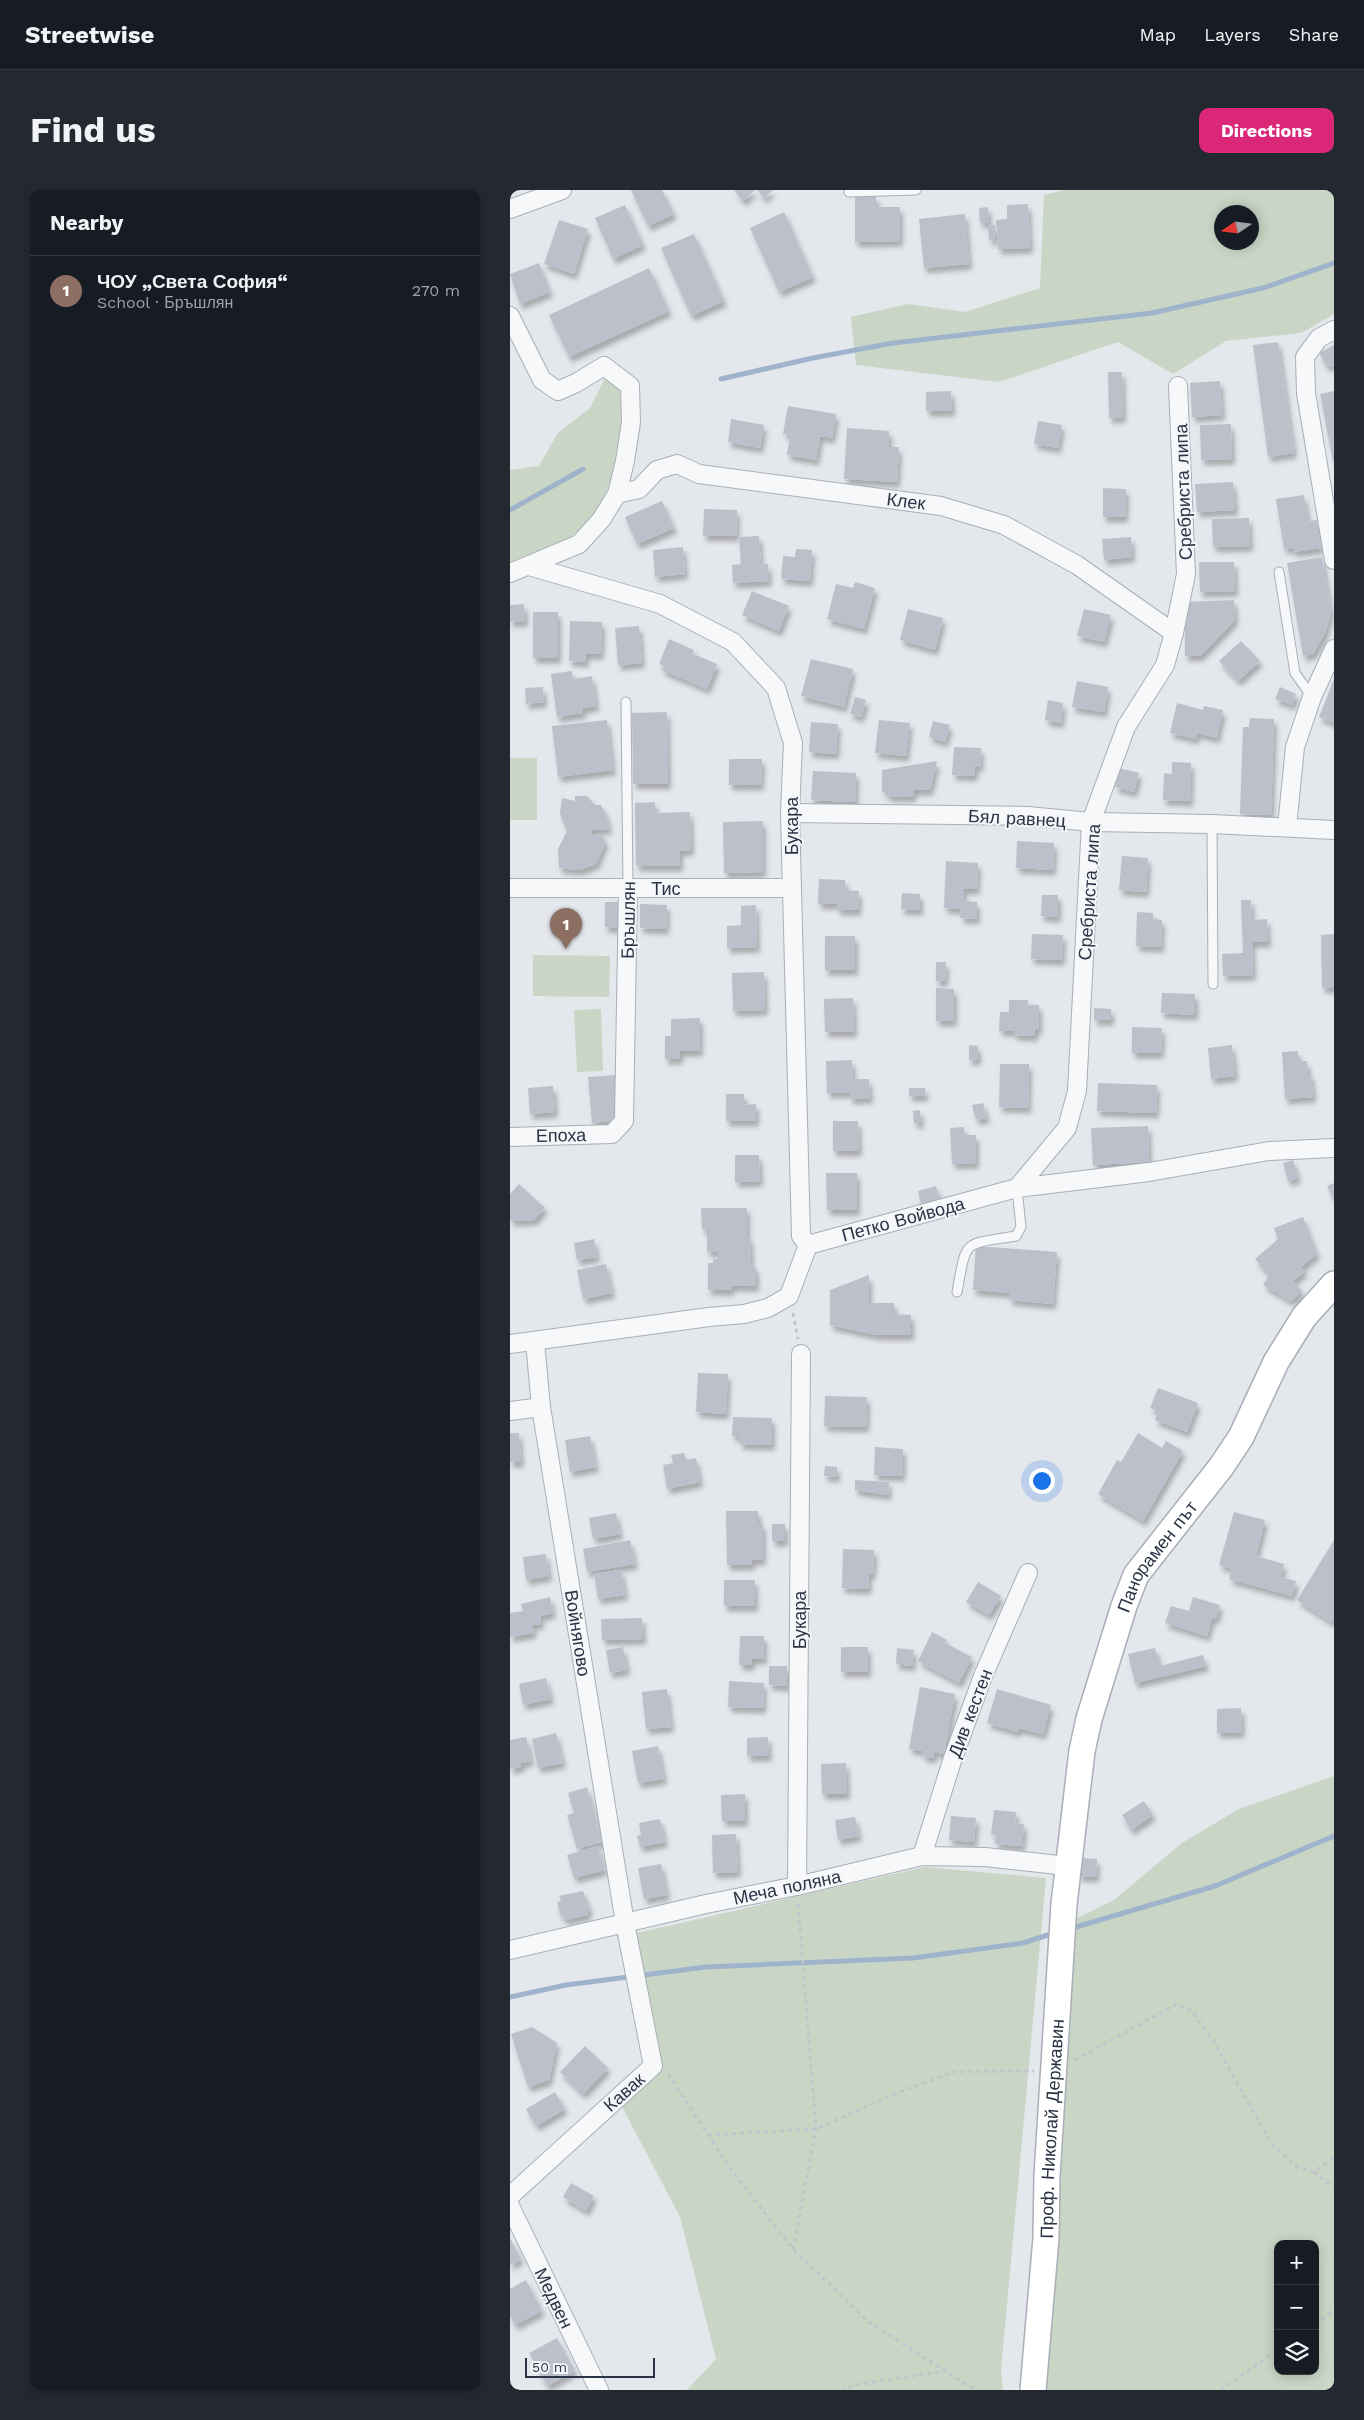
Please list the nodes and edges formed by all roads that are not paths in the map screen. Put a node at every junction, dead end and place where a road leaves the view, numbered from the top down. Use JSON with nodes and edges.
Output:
{"nodes":[{"id":1,"x":562,"y":190,"type":"edge"},
{"id":2,"x":916,"y":190,"type":"edge"},
{"id":3,"x":849,"y":192,"type":"dead end"},
{"id":4,"x":510,"y":209,"type":"edge"},
{"id":5,"x":510,"y":316,"type":"edge"},
{"id":6,"x":1334,"y":330,"type":"edge"},
{"id":7,"x":1178,"y":386,"type":"dead end"},
{"id":8,"x":617,"y":494,"type":"junction"},
{"id":9,"x":1334,"y":560,"type":"edge"},
{"id":10,"x":529,"y":566,"type":"junction"},
{"id":11,"x":1279,"y":572,"type":"dead end"},
{"id":12,"x":510,"y":573,"type":"edge"},
{"id":13,"x":1174,"y":632,"type":"junction"},
{"id":14,"x":1334,"y":649,"type":"edge"},
{"id":15,"x":1312,"y":697,"type":"junction"},
{"id":16,"x":626,"y":702,"type":"dead end"},
{"id":17,"x":790,"y":813,"type":"junction"},
{"id":18,"x":1091,"y":822,"type":"junction"},
{"id":19,"x":1212,"y":824,"type":"junction"},
{"id":20,"x":1287,"y":827,"type":"junction"},
{"id":21,"x":1334,"y":830,"type":"edge"},
{"id":22,"x":510,"y":888,"type":"edge"},
{"id":23,"x":628,"y":888,"type":"junction"},
{"id":24,"x":792,"y":888,"type":"junction"},
{"id":25,"x":1213,"y":984,"type":"dead end"},
{"id":26,"x":612,"y":1134,"type":"joint"},
{"id":27,"x":510,"y":1137,"type":"edge"},
{"id":28,"x":1334,"y":1148,"type":"edge"},
{"id":29,"x":1017,"y":1188,"type":"junction"},
{"id":30,"x":808,"y":1246,"type":"junction"},
{"id":31,"x":1334,"y":1284,"type":"edge"},
{"id":32,"x":957,"y":1292,"type":"dead end"},
{"id":33,"x":535,"y":1342,"type":"junction"},
{"id":34,"x":510,"y":1344,"type":"edge"},
{"id":35,"x":801,"y":1354,"type":"road end"},
{"id":36,"x":541,"y":1407,"type":"junction"},
{"id":37,"x":510,"y":1411,"type":"edge"},
{"id":38,"x":1028,"y":1573,"type":"dead end"},
{"id":39,"x":922,"y":1856,"type":"junction"},
{"id":40,"x":1068,"y":1866,"type":"junction"},
{"id":41,"x":797,"y":1886,"type":"junction"},
{"id":42,"x":625,"y":1923,"type":"junction"},
{"id":43,"x":510,"y":1950,"type":"edge"},
{"id":44,"x":510,"y":2196,"type":"edge"},
{"id":45,"x":510,"y":2206,"type":"edge"},
{"id":46,"x":599,"y":2390,"type":"edge"},
{"id":47,"x":1033,"y":2390,"type":"edge"}],
"edges":[{"from":1,"to":4,"type":"street"},
{"from":2,"to":3,"type":"lane"},
{"from":5,"to":8,"type":"street"},
{"from":6,"to":9,"type":"street"},
{"from":7,"to":13,"type":"street","name":"Сребриста липа"},
{"from":8,"to":10,"type":"street"},
{"from":8,"to":13,"type":"street","name":"Клек"},
{"from":10,"to":12,"type":"street"},
{"from":10,"to":17,"type":"street","name":"Букара"},
{"from":11,"to":15,"type":"lane"},
{"from":13,"to":18,"type":"street","name":"Сребриста липа"},
{"from":14,"to":15,"type":"street"},
{"from":15,"to":20,"type":"street"},
{"from":16,"to":23,"type":"lane","name":"Бръшлян"},
{"from":17,"to":18,"type":"street","name":"Бял равнец"},
{"from":17,"to":24,"type":"street","name":"Букара"},
{"from":18,"to":19,"type":"street","name":"Бял равнец"},
{"from":18,"to":29,"type":"street","name":"Сребриста липа"},
{"from":19,"to":20,"type":"street","name":"Бял равнец"},
{"from":19,"to":25,"type":"lane"},
{"from":20,"to":21,"type":"street","name":"Бял равнец"},
{"from":22,"to":23,"type":"street","name":"Тис"},
{"from":23,"to":24,"type":"street","name":"Тис"},
{"from":23,"to":26,"type":"street","name":"Бръшлян"},
{"from":24,"to":30,"type":"street","name":"Букара"},
{"from":26,"to":27,"type":"street","name":"Епоха"},
{"from":28,"to":29,"type":"street","name":"Петко Войвода"},
{"from":29,"to":30,"type":"street","name":"Петко Войвода"},
{"from":29,"to":32,"type":"lane"},
{"from":30,"to":33,"type":"street"},
{"from":31,"to":40,"type":"main road","name":"Панорамен път"},
{"from":33,"to":34,"type":"street"},
{"from":33,"to":36,"type":"street","name":"Войнягово"},
{"from":35,"to":41,"type":"street","name":"Букара"},
{"from":36,"to":37,"type":"street"},
{"from":36,"to":42,"type":"street","name":"Войнягово"},
{"from":38,"to":39,"type":"street","name":"Див кестен"},
{"from":39,"to":40,"type":"street","name":"Меча поляна"},
{"from":39,"to":41,"type":"street","name":"Меча поляна"},
{"from":40,"to":47,"type":"main road","name":"Проф. Николай Державин"},
{"from":41,"to":42,"type":"street","name":"Меча поляна"},
{"from":42,"to":43,"type":"street","name":"Меча поляна"},
{"from":42,"to":44,"type":"street","name":"Кавак"},
{"from":45,"to":46,"type":"street","name":"Медвен"}]}
